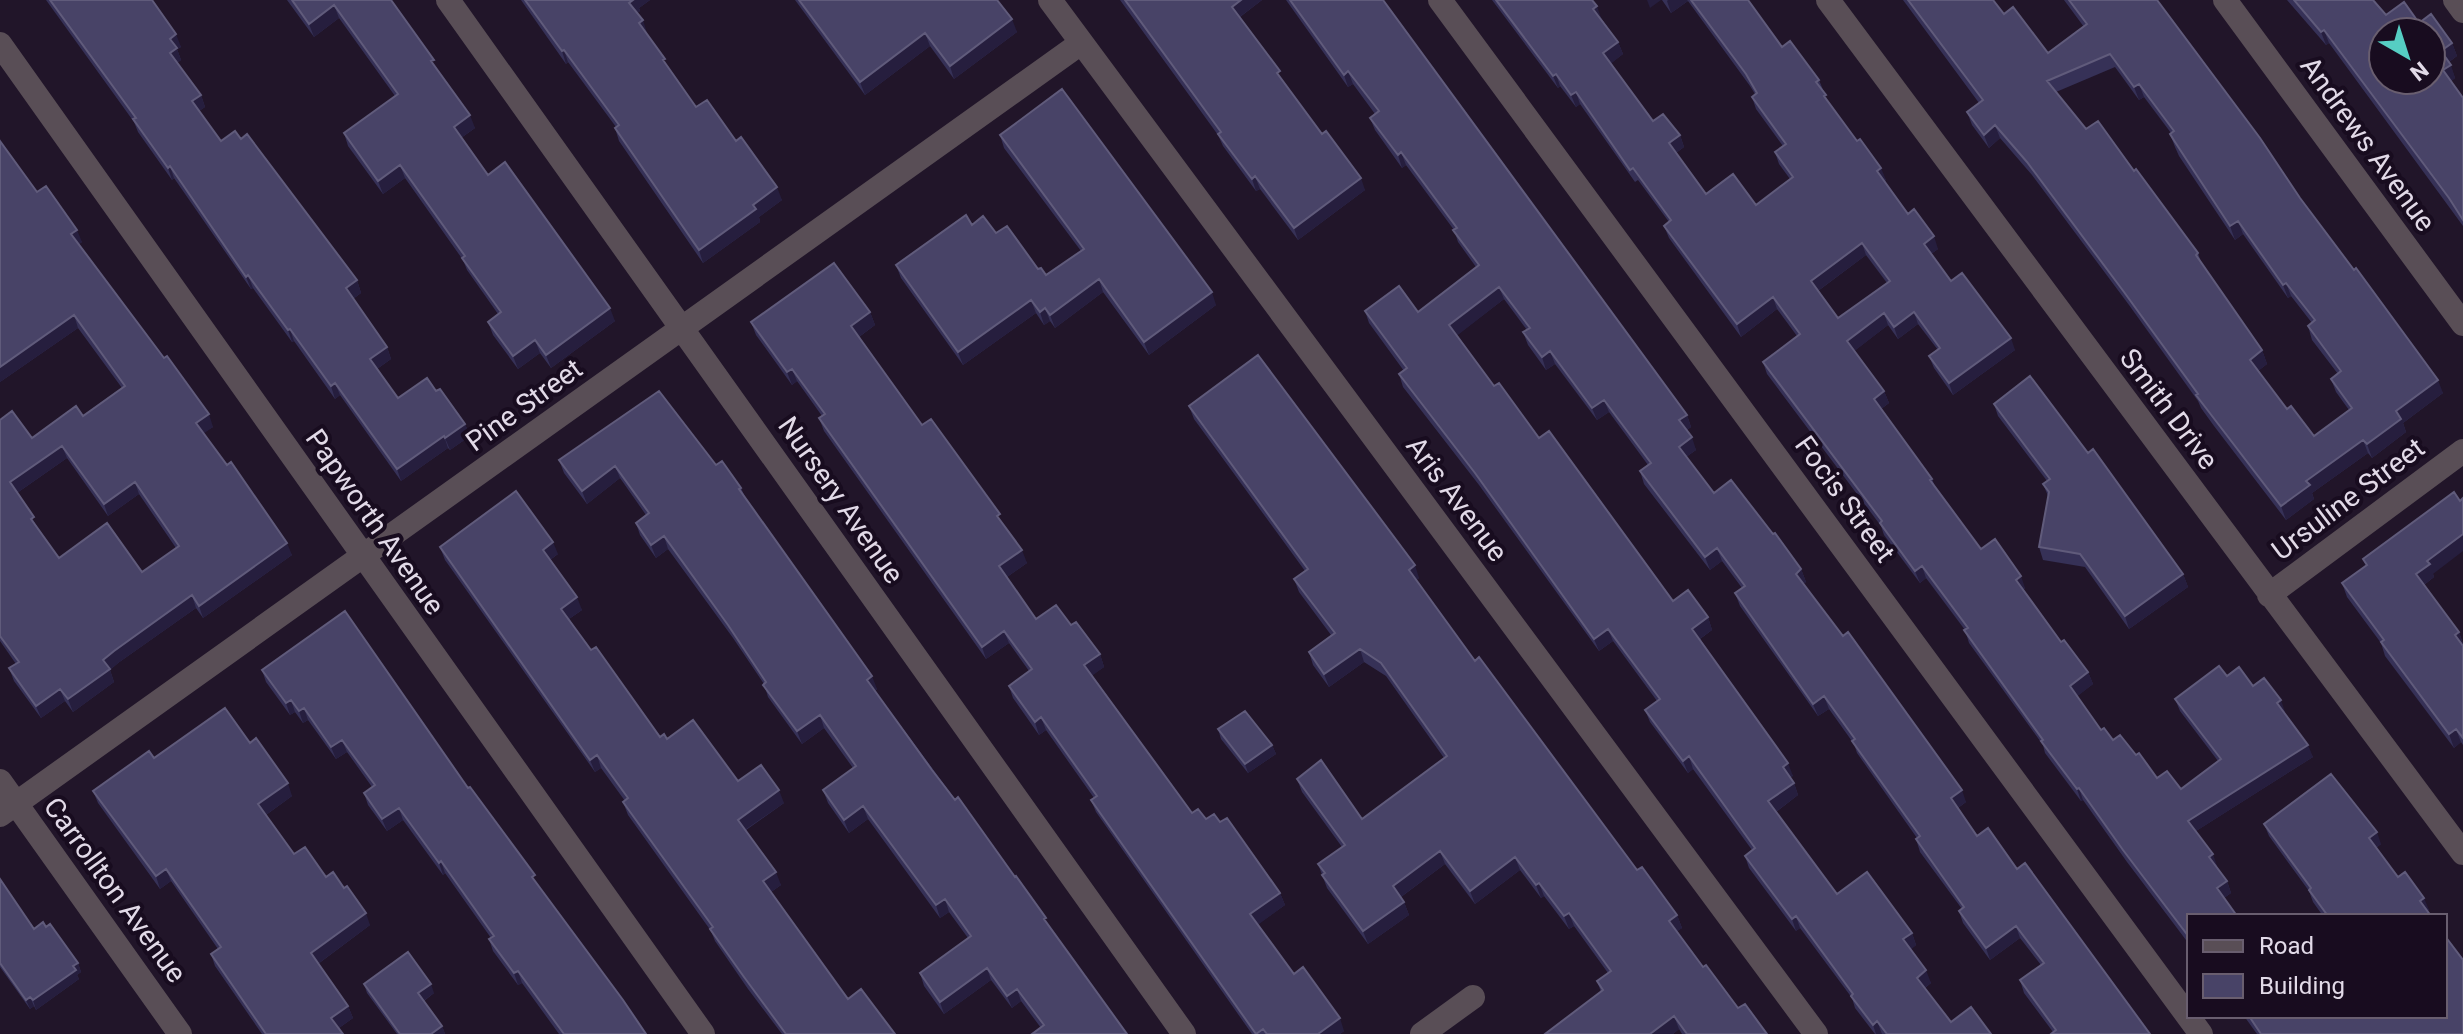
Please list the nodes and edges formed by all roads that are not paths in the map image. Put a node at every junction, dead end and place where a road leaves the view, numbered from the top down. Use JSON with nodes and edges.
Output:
{"nodes":[{"id":1,"x":448,"y":0,"type":"edge"},
{"id":2,"x":1050,"y":0,"type":"edge"},
{"id":3,"x":1440,"y":0,"type":"edge"},
{"id":4,"x":1828,"y":0,"type":"edge"},
{"id":5,"x":2225,"y":0,"type":"edge"},
{"id":6,"x":2455,"y":0,"type":"edge"},
{"id":7,"x":2463,"y":11,"type":"edge"},
{"id":8,"x":1081,"y":43,"type":"junction"},
{"id":9,"x":0,"y":44,"type":"edge"},
{"id":10,"x":2463,"y":324,"type":"edge"},
{"id":11,"x":682,"y":329,"type":"junction"},
{"id":12,"x":2463,"y":451,"type":"edge"},
{"id":13,"x":363,"y":557,"type":"junction"},
{"id":14,"x":2269,"y":595,"type":"junction"},
{"id":15,"x":0,"y":781,"type":"edge"},
{"id":16,"x":8,"y":809,"type":"edge"},
{"id":17,"x":2463,"y":853,"type":"edge"},
{"id":18,"x":1473,"y":997,"type":"dead end"},
{"id":19,"x":2187,"y":1015,"type":"edge"},
{"id":20,"x":180,"y":1034,"type":"edge"},
{"id":21,"x":703,"y":1034,"type":"edge"},
{"id":22,"x":1184,"y":1034,"type":"edge"},
{"id":23,"x":1422,"y":1034,"type":"edge"},
{"id":24,"x":1816,"y":1034,"type":"edge"}],
"edges":[{"from":1,"to":11,"type":"street","name":"Nursery Avenue"},
{"from":2,"to":8,"type":"street","name":"Aris Avenue"},
{"from":3,"to":19,"type":"street","name":"Focis Street"},
{"from":4,"to":14,"type":"street","name":"Smith Drive"},
{"from":5,"to":10,"type":"street","name":"Andrews Avenue"},
{"from":6,"to":7,"type":"street"},
{"from":8,"to":11,"type":"street","name":"Pine Street"},
{"from":8,"to":24,"type":"street","name":"Aris Avenue"},
{"from":9,"to":13,"type":"street","name":"Papworth Avenue"},
{"from":11,"to":13,"type":"street","name":"Pine Street"},
{"from":11,"to":22,"type":"street","name":"Nursery Avenue"},
{"from":12,"to":14,"type":"street","name":"Ursuline Street"},
{"from":13,"to":16,"type":"street","name":"Pine Street"},
{"from":13,"to":21,"type":"street","name":"Papworth Avenue"},
{"from":14,"to":17,"type":"street","name":"Smith Drive"},
{"from":15,"to":16,"type":"street","name":"Carrollton Avenue"},
{"from":16,"to":20,"type":"street","name":"Carrollton Avenue"},
{"from":18,"to":23,"type":"street"}]}
